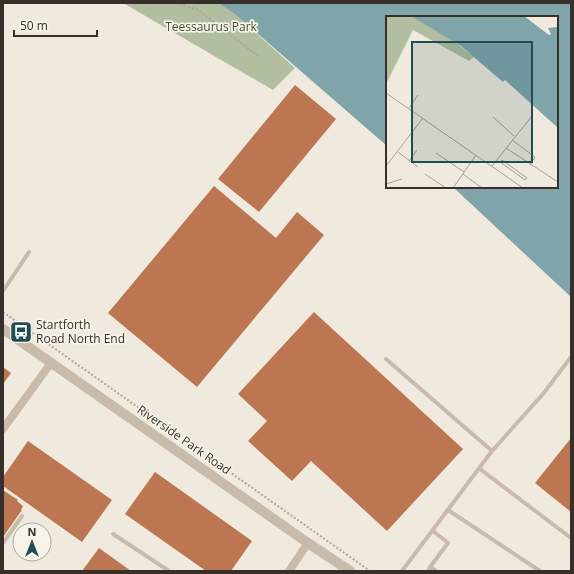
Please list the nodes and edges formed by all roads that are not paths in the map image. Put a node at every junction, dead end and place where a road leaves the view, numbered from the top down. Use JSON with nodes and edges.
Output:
{"nodes":[{"id":1,"x":29,"y":252,"type":"dead end"},
{"id":2,"x":3,"y":290,"type":"edge"},
{"id":3,"x":3,"y":329,"type":"edge"},
{"id":4,"x":571,"y":357,"type":"edge"},
{"id":5,"x":386,"y":359,"type":"dead end"},
{"id":6,"x":52,"y":363,"type":"junction"},
{"id":7,"x":3,"y":430,"type":"edge"},
{"id":8,"x":492,"y":451,"type":"junction"},
{"id":9,"x":480,"y":468,"type":"junction"},
{"id":10,"x":448,"y":510,"type":"junction"},
{"id":11,"x":22,"y":516,"type":"dead end"},
{"id":12,"x":433,"y":531,"type":"junction"},
{"id":13,"x":113,"y":534,"type":"dead end"},
{"id":14,"x":571,"y":538,"type":"edge"},
{"id":15,"x":3,"y":543,"type":"edge"},
{"id":16,"x":308,"y":543,"type":"junction"},
{"id":17,"x":430,"y":567,"type":"junction"},
{"id":18,"x":168,"y":571,"type":"edge"},
{"id":19,"x":289,"y":571,"type":"edge"},
{"id":20,"x":350,"y":571,"type":"edge"},
{"id":21,"x":402,"y":571,"type":"edge"},
{"id":22,"x":428,"y":571,"type":"edge"},
{"id":23,"x":436,"y":571,"type":"edge"},
{"id":24,"x":540,"y":571,"type":"edge"}],
"edges":[{"from":1,"to":2,"type":"lane"},
{"from":3,"to":6,"type":"street","name":"Riverside Park Road"},
{"from":4,"to":8,"type":"lane"},
{"from":5,"to":8,"type":"lane"},
{"from":6,"to":7,"type":"street"},
{"from":6,"to":16,"type":"street","name":"Riverside Park Road"},
{"from":8,"to":9,"type":"lane"},
{"from":9,"to":10,"type":"lane"},
{"from":9,"to":14,"type":"lane"},
{"from":10,"to":12,"type":"lane"},
{"from":10,"to":24,"type":"lane"},
{"from":11,"to":15,"type":"lane"},
{"from":12,"to":17,"type":"lane"},
{"from":12,"to":21,"type":"lane"},
{"from":13,"to":18,"type":"lane"},
{"from":16,"to":19,"type":"street"},
{"from":16,"to":20,"type":"street","name":"Riverside Park Road"},
{"from":17,"to":22,"type":"lane"},
{"from":17,"to":23,"type":"lane"}]}
